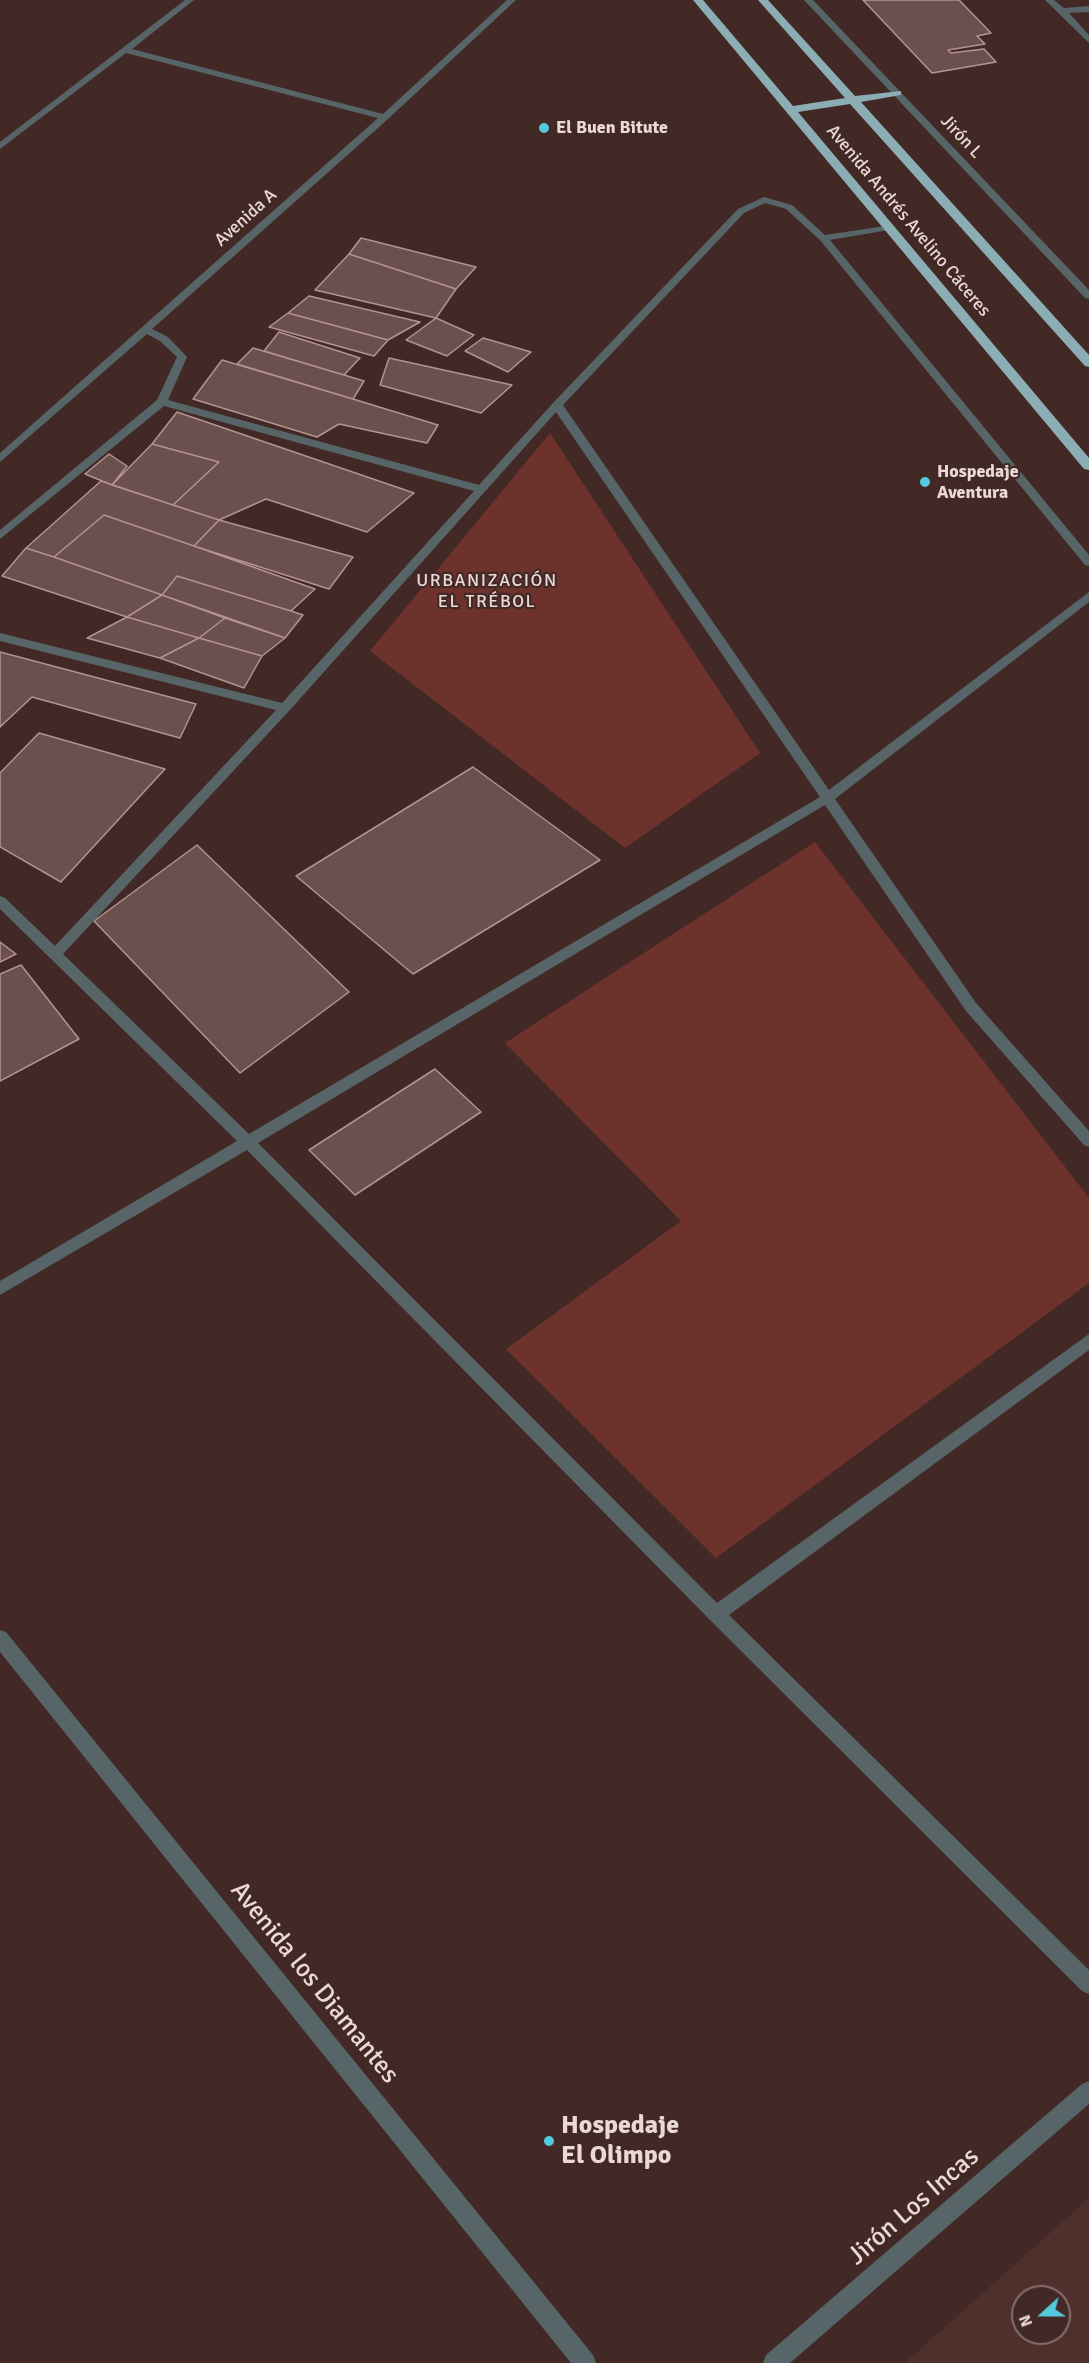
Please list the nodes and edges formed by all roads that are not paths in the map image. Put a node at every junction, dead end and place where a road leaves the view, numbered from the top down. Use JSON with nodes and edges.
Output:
{"nodes":[{"id":1,"x":190,"y":0,"type":"edge"},
{"id":2,"x":512,"y":0,"type":"edge"},
{"id":3,"x":698,"y":0,"type":"edge"},
{"id":4,"x":763,"y":0,"type":"edge"},
{"id":5,"x":808,"y":0,"type":"edge"},
{"id":6,"x":1049,"y":0,"type":"edge"},
{"id":7,"x":1089,"y":9,"type":"edge"},
{"id":8,"x":1061,"y":11,"type":"junction"},
{"id":9,"x":1089,"y":40,"type":"edge"},
{"id":10,"x":125,"y":50,"type":"junction"},
{"id":11,"x":897,"y":93,"type":"junction"},
{"id":12,"x":853,"y":99,"type":"junction"},
{"id":13,"x":791,"y":110,"type":"junction"},
{"id":14,"x":385,"y":117,"type":"junction"},
{"id":15,"x":0,"y":146,"type":"edge"},
{"id":16,"x":889,"y":227,"type":"junction"},
{"id":17,"x":823,"y":238,"type":"junction"},
{"id":18,"x":1089,"y":296,"type":"edge"},
{"id":19,"x":146,"y":330,"type":"junction"},
{"id":20,"x":1089,"y":363,"type":"edge"},
{"id":21,"x":162,"y":402,"type":"junction"},
{"id":22,"x":557,"y":405,"type":"junction"},
{"id":23,"x":0,"y":459,"type":"edge"},
{"id":24,"x":1089,"y":466,"type":"edge"},
{"id":25,"x":481,"y":489,"type":"junction"},
{"id":26,"x":0,"y":536,"type":"edge"},
{"id":27,"x":1089,"y":562,"type":"edge"},
{"id":28,"x":1089,"y":596,"type":"edge"},
{"id":29,"x":0,"y":637,"type":"edge"},
{"id":30,"x":285,"y":708,"type":"junction"},
{"id":31,"x":827,"y":798,"type":"junction"},
{"id":32,"x":0,"y":901,"type":"edge"},
{"id":33,"x":55,"y":954,"type":"junction"},
{"id":34,"x":1089,"y":1141,"type":"edge"},
{"id":35,"x":249,"y":1143,"type":"junction"},
{"id":36,"x":0,"y":1289,"type":"edge"},
{"id":37,"x":1089,"y":1341,"type":"edge"},
{"id":38,"x":716,"y":1614,"type":"junction"},
{"id":39,"x":0,"y":1638,"type":"edge"},
{"id":40,"x":1089,"y":1984,"type":"edge"},
{"id":41,"x":1089,"y":2091,"type":"edge"},
{"id":42,"x":585,"y":2363,"type":"edge"},
{"id":43,"x":774,"y":2363,"type":"edge"}],
"edges":[{"from":1,"to":10,"type":"street"},
{"from":2,"to":14,"type":"street","name":"Avenida A"},
{"from":3,"to":13,"type":"highway","name":"Avenida Andrés Avelino Cáceres"},
{"from":4,"to":12,"type":"highway","name":"Avenida Andrés Avelino Cáceres"},
{"from":5,"to":11,"type":"street","name":"Jirón L"},
{"from":6,"to":8,"type":"street"},
{"from":7,"to":8,"type":"street"},
{"from":8,"to":9,"type":"street"},
{"from":10,"to":14,"type":"street"},
{"from":10,"to":15,"type":"street"},
{"from":11,"to":12,"type":"highway"},
{"from":11,"to":18,"type":"street","name":"Jirón L"},
{"from":12,"to":13,"type":"highway"},
{"from":12,"to":20,"type":"highway","name":"Avenida Andrés Avelino Cáceres"},
{"from":13,"to":16,"type":"highway","name":"Avenida Andrés Avelino Cáceres"},
{"from":14,"to":19,"type":"street","name":"Avenida A"},
{"from":16,"to":17,"type":"street"},
{"from":16,"to":24,"type":"highway","name":"Avenida Andrés Avelino Cáceres"},
{"from":17,"to":22,"type":"street"},
{"from":17,"to":27,"type":"street"},
{"from":19,"to":21,"type":"street"},
{"from":19,"to":23,"type":"street","name":"Avenida A"},
{"from":21,"to":25,"type":"street"},
{"from":21,"to":26,"type":"street"},
{"from":22,"to":25,"type":"street"},
{"from":22,"to":31,"type":"street"},
{"from":25,"to":30,"type":"street"},
{"from":28,"to":31,"type":"street"},
{"from":29,"to":30,"type":"street"},
{"from":30,"to":33,"type":"street"},
{"from":31,"to":34,"type":"street"},
{"from":31,"to":35,"type":"street"},
{"from":32,"to":33,"type":"street"},
{"from":33,"to":35,"type":"street"},
{"from":35,"to":36,"type":"street"},
{"from":35,"to":38,"type":"street"},
{"from":37,"to":38,"type":"street"},
{"from":38,"to":40,"type":"street"},
{"from":39,"to":42,"type":"street","name":"Avenida los Diamantes"},
{"from":41,"to":43,"type":"street","name":"Jirón Los Incas"}]}
